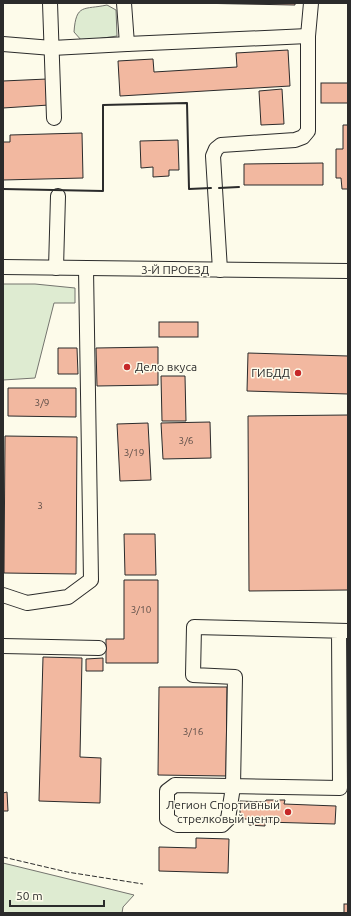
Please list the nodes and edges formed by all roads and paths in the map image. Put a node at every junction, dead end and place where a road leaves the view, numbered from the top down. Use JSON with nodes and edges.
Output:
{"nodes":[{"id":1,"x":50,"y":3,"type":"edge"},
{"id":2,"x":124,"y":3,"type":"edge"},
{"id":3,"x":311,"y":3,"type":"edge"},
{"id":4,"x":308,"y":36,"type":"junction"},
{"id":5,"x":3,"y":44,"type":"edge"},
{"id":6,"x":126,"y":44,"type":"junction"},
{"id":7,"x":52,"y":48,"type":"junction"},
{"id":8,"x":54,"y":118,"type":"dead end"},
{"id":9,"x":58,"y":196,"type":"dead end"},
{"id":10,"x":3,"y":267,"type":"edge"},
{"id":11,"x":56,"y":268,"type":"junction"},
{"id":12,"x":86,"y":269,"type":"junction"},
{"id":13,"x":220,"y":270,"type":"junction"},
{"id":14,"x":348,"y":271,"type":"edge"},
{"id":15,"x":3,"y":595,"type":"edge"},
{"id":16,"x":344,"y":631,"type":"edge"},
{"id":17,"x":3,"y":646,"type":"edge"},
{"id":18,"x":99,"y":648,"type":"dead end"},
{"id":19,"x":233,"y":787,"type":"junction"}],
"edges":[{"from":1,"to":7,"type":"street"},
{"from":2,"to":6,"type":"street"},
{"from":3,"to":4,"type":"street"},
{"from":4,"to":6,"type":"street"},
{"from":4,"to":13,"type":"street"},
{"from":5,"to":7,"type":"street"},
{"from":6,"to":7,"type":"street"},
{"from":7,"to":8,"type":"street"},
{"from":9,"to":11,"type":"street"},
{"from":10,"to":11,"type":"street","name":"3-Й ПРОЕЗД"},
{"from":11,"to":12,"type":"street","name":"3-Й ПРОЕЗД"},
{"from":12,"to":13,"type":"street","name":"3-Й ПРОЕЗД"},
{"from":12,"to":15,"type":"street"},
{"from":13,"to":14,"type":"street","name":"3-Й ПРОЕЗД"},
{"from":16,"to":19,"type":"street"},
{"from":16,"to":19,"type":"street"},
{"from":17,"to":18,"type":"street"},
{"from":19,"to":19,"type":"street"}]}
